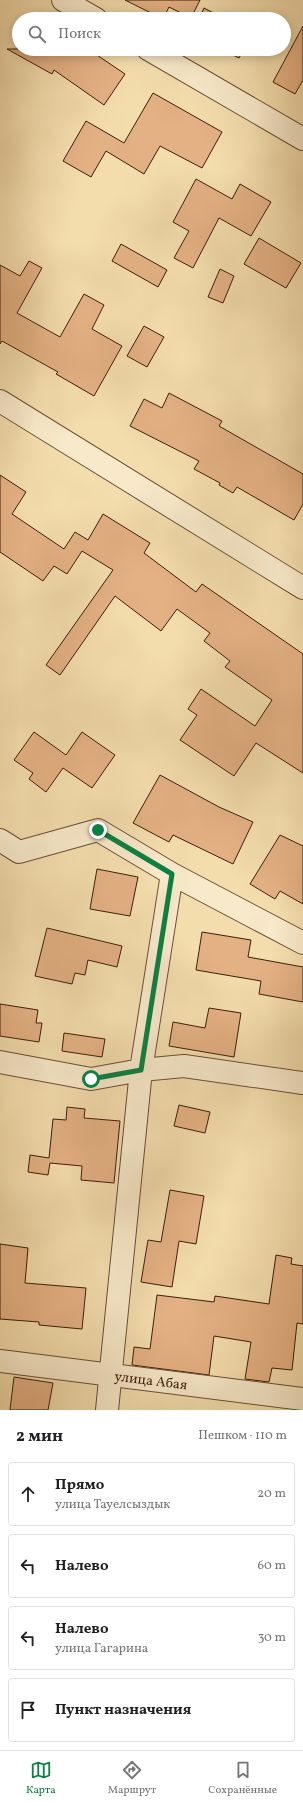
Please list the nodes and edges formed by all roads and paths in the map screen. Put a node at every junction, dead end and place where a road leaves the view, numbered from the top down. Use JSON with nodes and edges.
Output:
{"nodes":[{"id":1,"x":63,"y":0,"type":"edge"},
{"id":2,"x":84,"y":12,"type":"edge"},
{"id":3,"x":160,"y":56,"type":"edge"},
{"id":4,"x":303,"y":138,"type":"edge"},
{"id":5,"x":0,"y":402,"type":"edge"},
{"id":6,"x":303,"y":588,"type":"edge"},
{"id":7,"x":0,"y":840,"type":"edge"},
{"id":8,"x":172,"y":874,"type":"junction"},
{"id":9,"x":303,"y":943,"type":"edge"},
{"id":10,"x":0,"y":1062,"type":"edge"},
{"id":11,"x":141,"y":1070,"type":"junction"},
{"id":12,"x":303,"y":1083,"type":"edge"},
{"id":13,"x":0,"y":1361,"type":"edge"},
{"id":14,"x":110,"y":1375,"type":"junction"},
{"id":15,"x":303,"y":1399,"type":"edge"},
{"id":16,"x":107,"y":1410,"type":"edge"}],
"edges":[{"from":1,"to":2,"type":"street"},
{"from":3,"to":4,"type":"street"},
{"from":5,"to":6,"type":"street"},
{"from":7,"to":8,"type":"street"},
{"from":8,"to":9,"type":"street"},
{"from":8,"to":11,"type":"street"},
{"from":10,"to":11,"type":"street"},
{"from":11,"to":12,"type":"street"},
{"from":11,"to":14,"type":"street"},
{"from":13,"to":14,"type":"street","name":"улица Абая"},
{"from":14,"to":15,"type":"street","name":"улица Абая"},
{"from":14,"to":16,"type":"street"}]}
